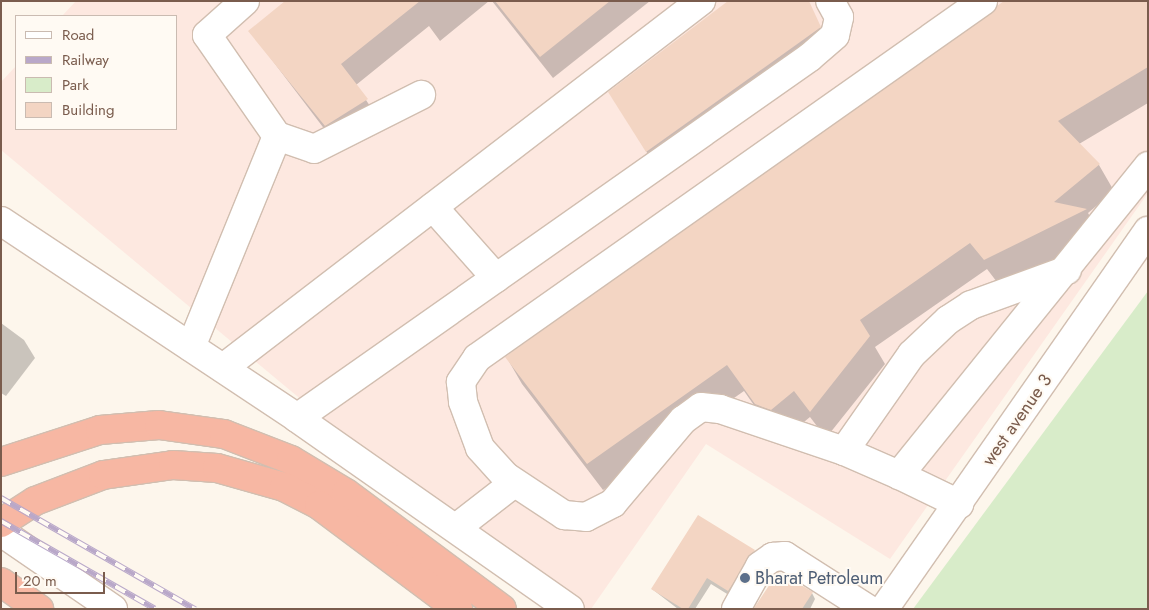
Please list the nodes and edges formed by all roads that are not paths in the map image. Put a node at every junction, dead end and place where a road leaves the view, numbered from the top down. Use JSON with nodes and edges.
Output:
{"nodes":[{"id":1,"x":245,"y":1,"type":"edge"},
{"id":2,"x":701,"y":1,"type":"edge"},
{"id":3,"x":830,"y":1,"type":"edge"},
{"id":4,"x":983,"y":1,"type":"edge"},
{"id":5,"x":421,"y":96,"type":"dead end"},
{"id":6,"x":277,"y":136,"type":"junction"},
{"id":7,"x":1148,"y":166,"type":"edge"},
{"id":8,"x":433,"y":207,"type":"junction"},
{"id":9,"x":1,"y":221,"type":"edge"},
{"id":10,"x":1148,"y":231,"type":"edge"},
{"id":11,"x":1098,"y":232,"type":"junction"},
{"id":12,"x":1128,"y":259,"type":"junction"},
{"id":13,"x":1067,"y":270,"type":"junction"},
{"id":14,"x":496,"y":278,"type":"junction"},
{"id":15,"x":191,"y":347,"type":"junction"},
{"id":16,"x":223,"y":368,"type":"junction"},
{"id":17,"x":297,"y":418,"type":"junction"},
{"id":18,"x":844,"y":451,"type":"junction"},
{"id":19,"x":1,"y":462,"type":"edge"},
{"id":20,"x":899,"y":475,"type":"junction"},
{"id":21,"x":514,"y":483,"type":"junction"},
{"id":22,"x":958,"y":504,"type":"junction"},
{"id":23,"x":1,"y":523,"type":"edge"},
{"id":24,"x":456,"y":528,"type":"junction"},
{"id":25,"x":1,"y":532,"type":"edge"},
{"id":26,"x":1,"y":582,"type":"edge"},
{"id":27,"x":39,"y":609,"type":"edge"},
{"id":28,"x":113,"y":609,"type":"edge"},
{"id":29,"x":458,"y":609,"type":"edge"},
{"id":30,"x":502,"y":609,"type":"edge"},
{"id":31,"x":570,"y":609,"type":"edge"},
{"id":32,"x":736,"y":609,"type":"edge"},
{"id":33,"x":868,"y":609,"type":"edge"},
{"id":34,"x":884,"y":609,"type":"edge"}],
"edges":[{"from":1,"to":6,"type":"street"},
{"from":2,"to":8,"type":"street"},
{"from":3,"to":14,"type":"street"},
{"from":4,"to":21,"type":"street"},
{"from":5,"to":6,"type":"street"},
{"from":6,"to":15,"type":"street"},
{"from":7,"to":11,"type":"street"},
{"from":8,"to":14,"type":"street"},
{"from":8,"to":16,"type":"street"},
{"from":9,"to":15,"type":"street"},
{"from":10,"to":12,"type":"street","name":"west avenue 3"},
{"from":11,"to":12,"type":"street"},
{"from":11,"to":13,"type":"street"},
{"from":12,"to":22,"type":"street","name":"west avenue 3"},
{"from":13,"to":18,"type":"street"},
{"from":13,"to":20,"type":"street"},
{"from":14,"to":17,"type":"street"},
{"from":15,"to":16,"type":"street"},
{"from":16,"to":17,"type":"street"},
{"from":17,"to":24,"type":"street"},
{"from":18,"to":20,"type":"street"},
{"from":18,"to":21,"type":"street"},
{"from":19,"to":30,"type":"highway"},
{"from":20,"to":22,"type":"street"},
{"from":21,"to":24,"type":"street"},
{"from":22,"to":34,"type":"street","name":"west avenue 3"},
{"from":23,"to":29,"type":"highway"},
{"from":24,"to":31,"type":"street"},
{"from":25,"to":28,"type":"street"},
{"from":26,"to":27,"type":"highway"},
{"from":32,"to":33,"type":"street"}]}
